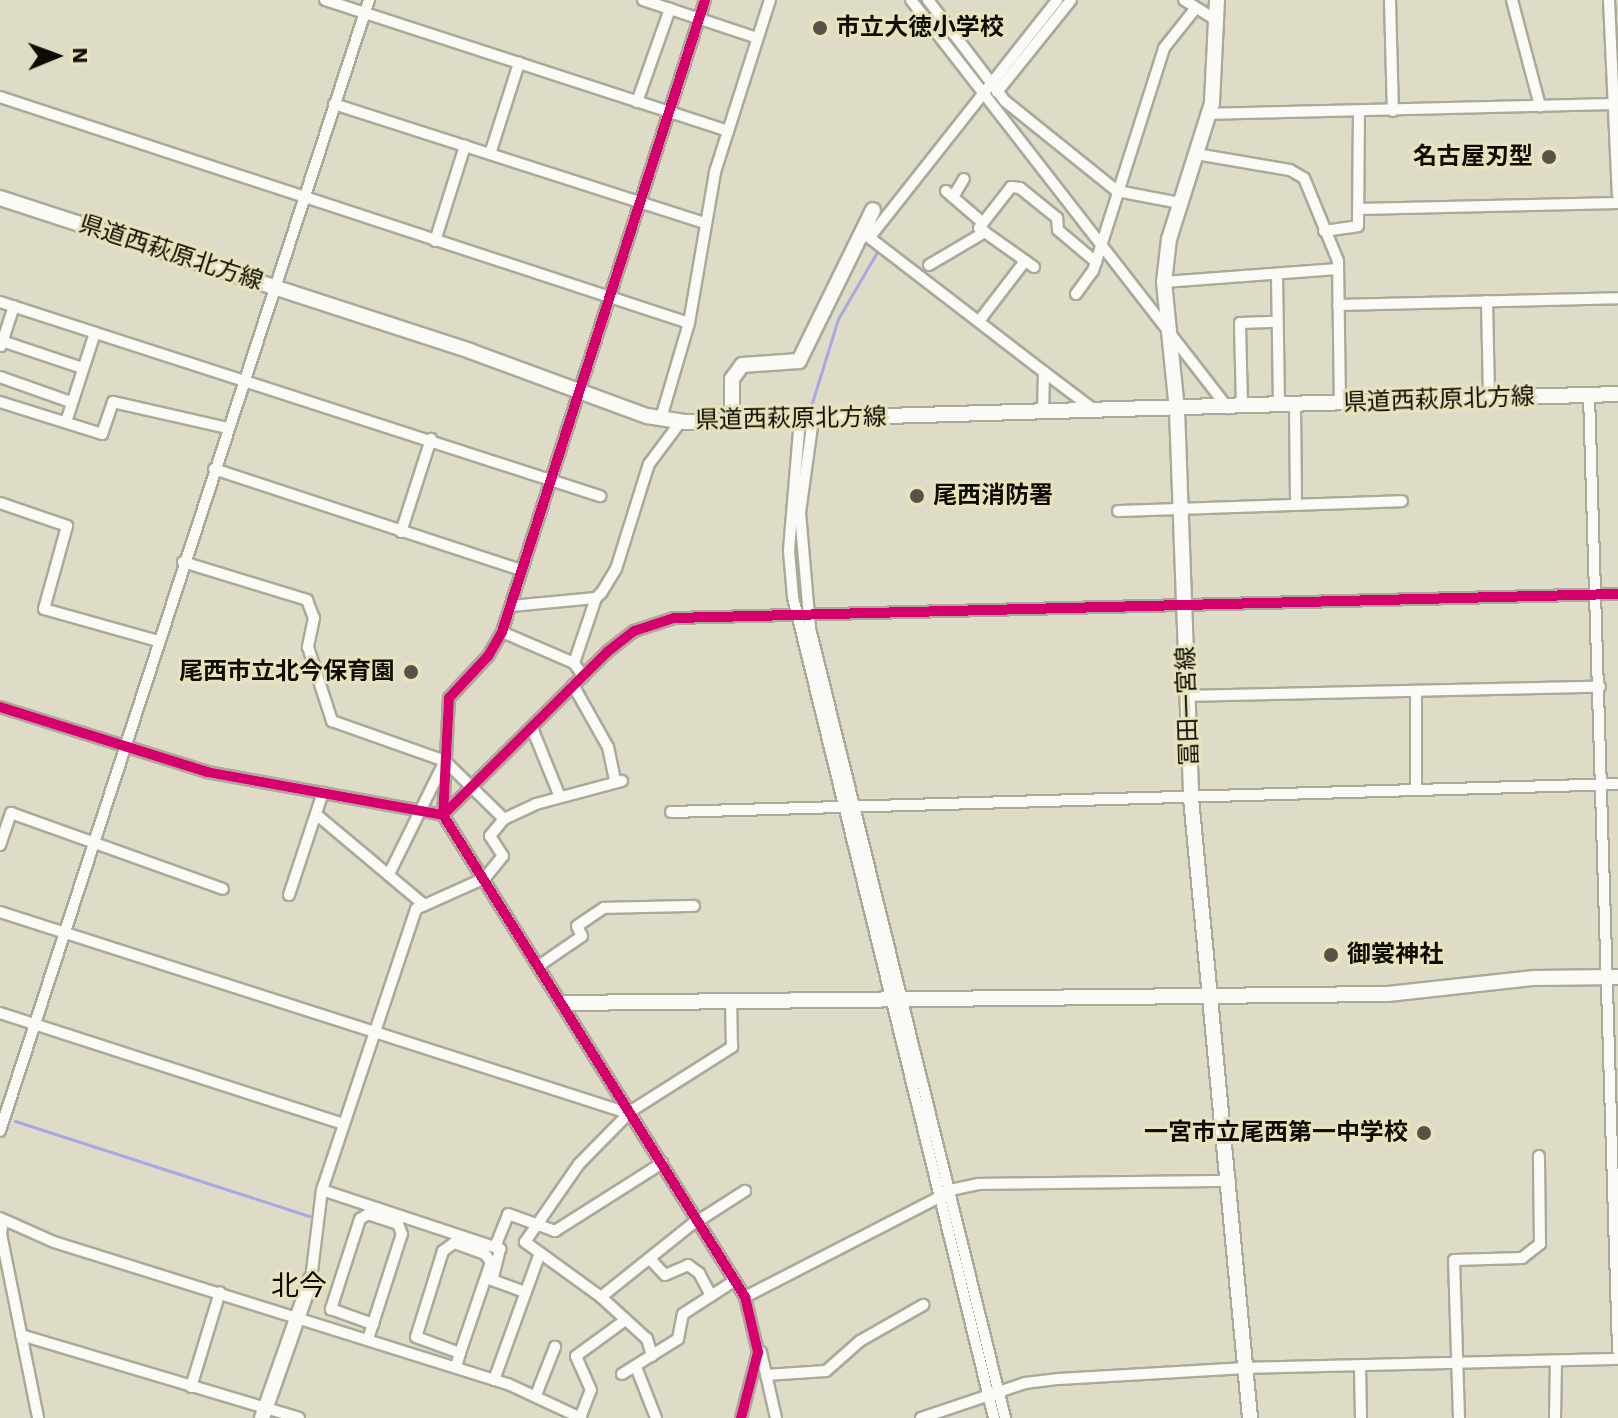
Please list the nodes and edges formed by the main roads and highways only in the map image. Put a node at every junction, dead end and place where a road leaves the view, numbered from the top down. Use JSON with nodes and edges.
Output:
{"nodes":[{"id":1,"x":1217,"y":0,"type":"edge"},
{"id":2,"x":0,"y":198,"type":"edge"},
{"id":3,"x":873,"y":210,"type":"dead end"},
{"id":4,"x":1618,"y":394,"type":"edge"},
{"id":5,"x":1177,"y":410,"type":"junction"},
{"id":6,"x":732,"y":421,"type":"junction"},
{"id":7,"x":1613,"y":977,"type":"edge"},
{"id":8,"x":1213,"y":995,"type":"junction"},
{"id":9,"x":564,"y":1003,"type":"road end"},
{"id":10,"x":311,"y":1279,"type":"road end"},
{"id":11,"x":264,"y":1413,"type":"edge"},
{"id":12,"x":1250,"y":1418,"type":"edge"}],
"edges":[{"from":1,"to":5,"type":"main road","name":"冨田一宮線"},
{"from":2,"to":6,"type":"main road","name":"県道西萩原北方線"},
{"from":3,"to":6,"type":"main road"},
{"from":4,"to":5,"type":"main road","name":"県道西萩原北方線"},
{"from":5,"to":6,"type":"main road","name":"県道西萩原北方線"},
{"from":5,"to":8,"type":"main road","name":"冨田一宮線"},
{"from":7,"to":8,"type":"main road"},
{"from":8,"to":9,"type":"main road"},
{"from":8,"to":12,"type":"main road","name":"冨田一宮線"},
{"from":10,"to":11,"type":"main road"}]}
